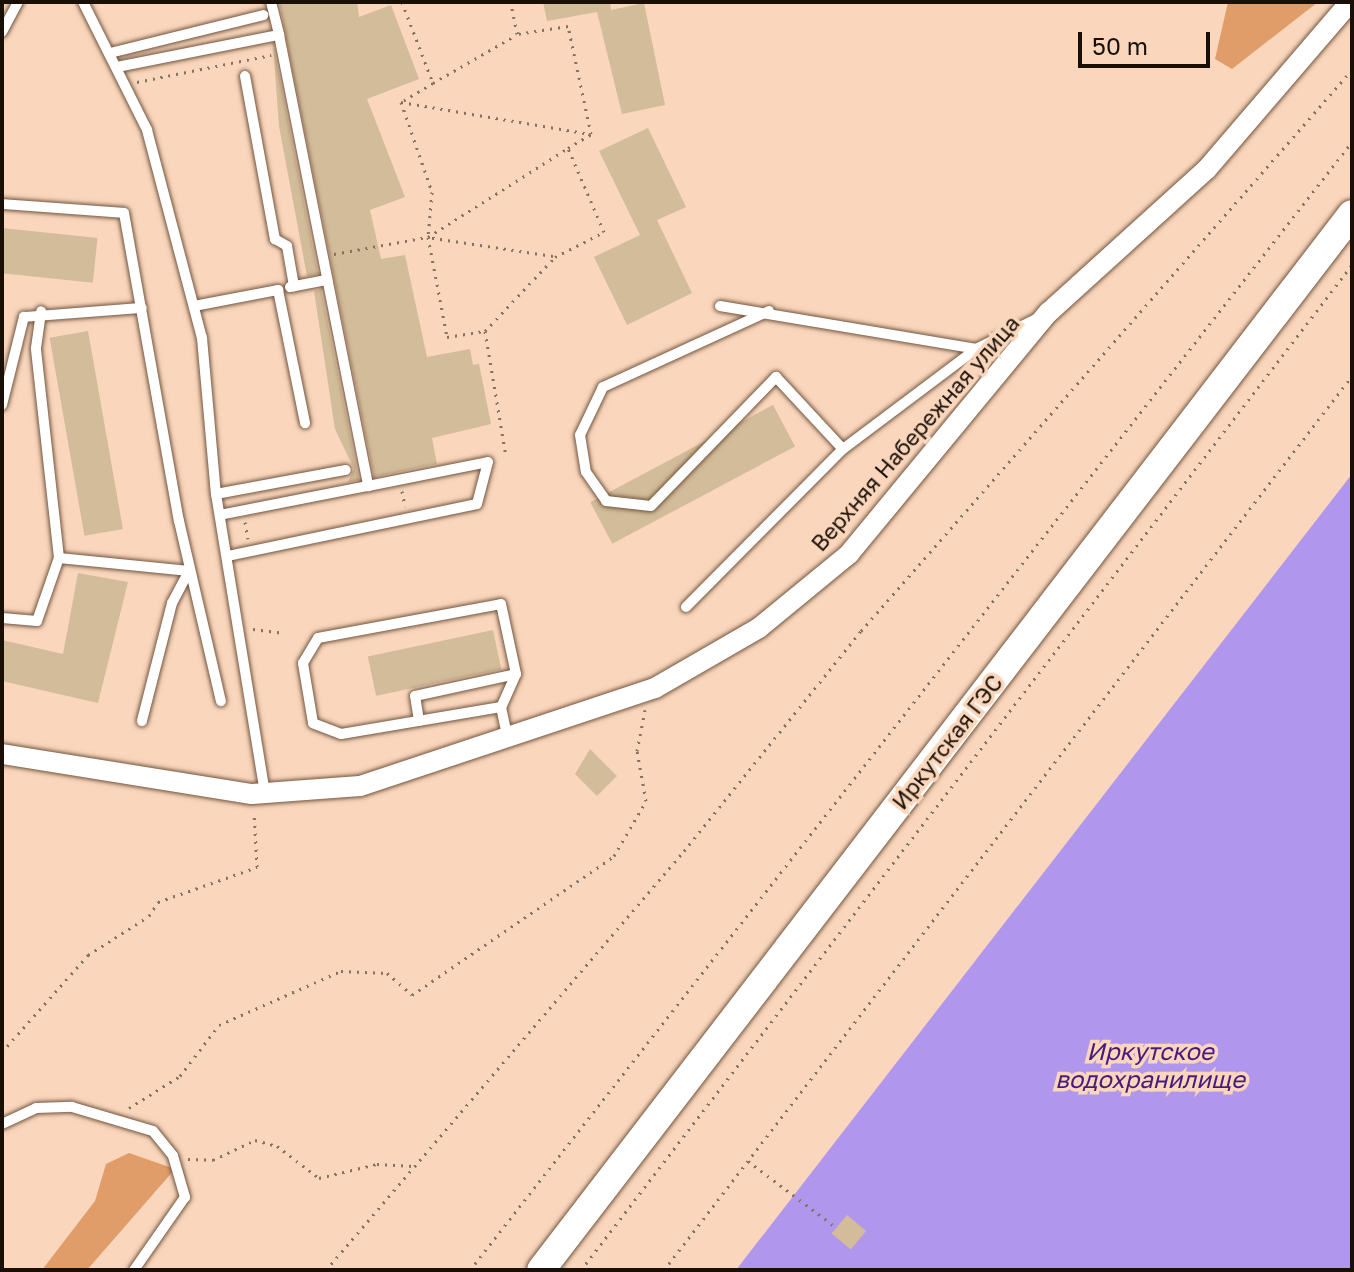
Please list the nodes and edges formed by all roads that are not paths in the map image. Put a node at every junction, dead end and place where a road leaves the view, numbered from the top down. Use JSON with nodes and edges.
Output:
{"nodes":[{"id":1,"x":18,"y":2,"type":"edge"},
{"id":2,"x":83,"y":2,"type":"edge"},
{"id":3,"x":271,"y":2,"type":"edge"},
{"id":4,"x":1350,"y":2,"type":"edge"},
{"id":5,"x":263,"y":15,"type":"dead end"},
{"id":6,"x":2,"y":32,"type":"edge"},
{"id":7,"x":279,"y":35,"type":"junction"},
{"id":8,"x":110,"y":53,"type":"junction"},
{"id":9,"x":117,"y":67,"type":"junction"},
{"id":10,"x":245,"y":76,"type":"dead end"},
{"id":11,"x":2,"y":204,"type":"edge"},
{"id":12,"x":1352,"y":214,"type":"edge"},
{"id":13,"x":327,"y":280,"type":"junction"},
{"id":14,"x":294,"y":286,"type":"junction"},
{"id":15,"x":278,"y":290,"type":"junction"},
{"id":16,"x":194,"y":306,"type":"junction"},
{"id":17,"x":720,"y":306,"type":"dead end"},
{"id":18,"x":142,"y":308,"type":"junction"},
{"id":19,"x":41,"y":311,"type":"junction"},
{"id":20,"x":769,"y":311,"type":"junction"},
{"id":21,"x":1048,"y":313,"type":"junction"},
{"id":22,"x":976,"y":349,"type":"junction"},
{"id":23,"x":2,"y":405,"type":"edge"},
{"id":24,"x":305,"y":423,"type":"dead end"},
{"id":25,"x":843,"y":449,"type":"junction"},
{"id":26,"x":346,"y":470,"type":"dead end"},
{"id":27,"x":368,"y":486,"type":"junction"},
{"id":28,"x":216,"y":494,"type":"junction"},
{"id":29,"x":220,"y":515,"type":"junction"},
{"id":30,"x":228,"y":556,"type":"junction"},
{"id":31,"x":59,"y":558,"type":"junction"},
{"id":32,"x":189,"y":571,"type":"junction"},
{"id":33,"x":686,"y":607,"type":"dead end"},
{"id":34,"x":2,"y":618,"type":"edge"},
{"id":35,"x":516,"y":674,"type":"junction"},
{"id":36,"x":221,"y":701,"type":"dead end"},
{"id":37,"x":501,"y":707,"type":"junction"},
{"id":38,"x":142,"y":721,"type":"dead end"},
{"id":39,"x":419,"y":721,"type":"junction"},
{"id":40,"x":509,"y":741,"type":"junction"},
{"id":41,"x":2,"y":754,"type":"edge"},
{"id":42,"x":259,"y":794,"type":"junction"},
{"id":43,"x":2,"y":1124,"type":"edge"},
{"id":44,"x":134,"y":1270,"type":"edge"},
{"id":45,"x":541,"y":1270,"type":"edge"}],
"edges":[{"from":1,"to":6,"type":"lane"},
{"from":2,"to":8,"type":"lane"},
{"from":3,"to":7,"type":"lane"},
{"from":4,"to":21,"type":"street","name":"Верхняя Набережная улица"},
{"from":5,"to":8,"type":"lane"},
{"from":7,"to":9,"type":"lane"},
{"from":7,"to":13,"type":"lane"},
{"from":8,"to":9,"type":"lane"},
{"from":9,"to":16,"type":"lane"},
{"from":10,"to":14,"type":"lane"},
{"from":11,"to":18,"type":"lane"},
{"from":12,"to":45,"type":"main road","name":"Иркутская ГЭС"},
{"from":13,"to":14,"type":"lane"},
{"from":13,"to":27,"type":"lane"},
{"from":14,"to":15,"type":"lane"},
{"from":15,"to":16,"type":"lane"},
{"from":15,"to":24,"type":"lane"},
{"from":16,"to":28,"type":"lane"},
{"from":17,"to":20,"type":"lane"},
{"from":18,"to":19,"type":"lane"},
{"from":18,"to":32,"type":"lane"},
{"from":19,"to":23,"type":"lane"},
{"from":19,"to":31,"type":"lane"},
{"from":20,"to":22,"type":"lane"},
{"from":20,"to":25,"type":"lane"},
{"from":21,"to":22,"type":"lane"},
{"from":21,"to":40,"type":"street","name":"Верхняя Набережная улица"},
{"from":22,"to":25,"type":"lane"},
{"from":25,"to":33,"type":"lane"},
{"from":26,"to":28,"type":"lane"},
{"from":27,"to":29,"type":"lane"},
{"from":27,"to":30,"type":"lane"},
{"from":28,"to":29,"type":"lane"},
{"from":29,"to":30,"type":"lane"},
{"from":30,"to":42,"type":"lane"},
{"from":31,"to":32,"type":"lane"},
{"from":31,"to":34,"type":"lane"},
{"from":32,"to":36,"type":"lane"},
{"from":32,"to":38,"type":"lane"},
{"from":35,"to":37,"type":"lane"},
{"from":35,"to":39,"type":"lane"},
{"from":35,"to":39,"type":"lane"},
{"from":37,"to":39,"type":"lane"},
{"from":37,"to":40,"type":"lane"},
{"from":40,"to":42,"type":"street","name":"Верхняя Набережная улица"},
{"from":41,"to":42,"type":"street","name":"Верхняя Набережная улица"},
{"from":43,"to":44,"type":"lane"}]}
